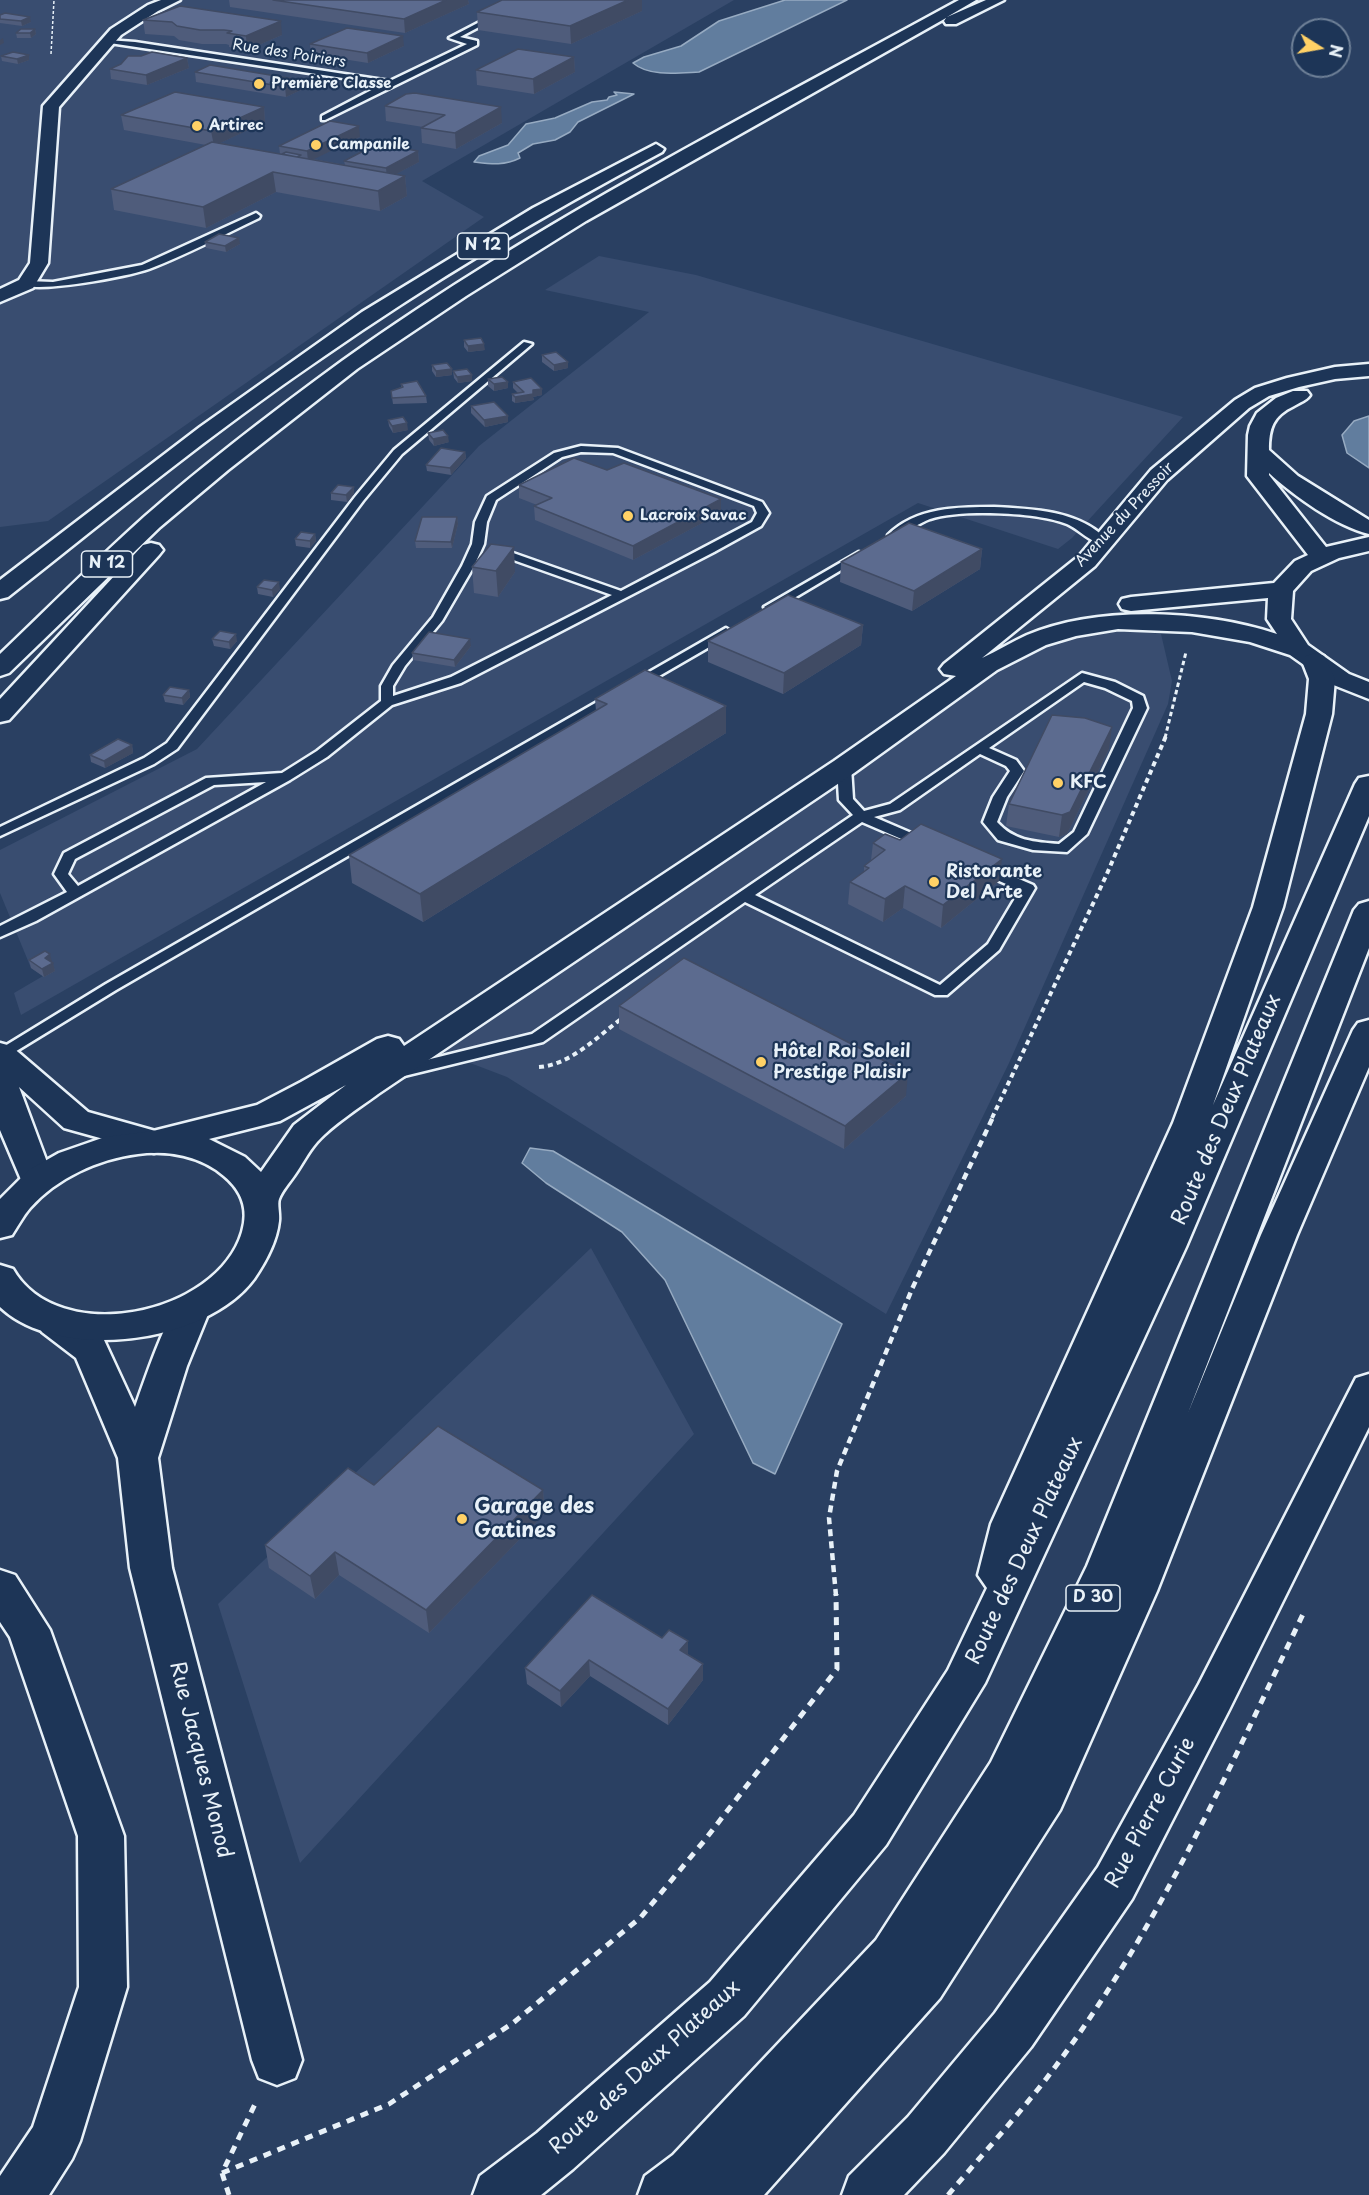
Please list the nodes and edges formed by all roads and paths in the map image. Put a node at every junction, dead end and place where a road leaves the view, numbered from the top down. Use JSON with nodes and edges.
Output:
{"nodes":[{"id":1,"x":54,"y":0,"type":"edge"},
{"id":2,"x":173,"y":0,"type":"edge"},
{"id":3,"x":527,"y":0,"type":"edge"},
{"id":4,"x":935,"y":0,"type":"edge"},
{"id":5,"x":969,"y":0,"type":"edge"},
{"id":6,"x":997,"y":0,"type":"edge"},
{"id":7,"x":904,"y":37,"type":"junction"},
{"id":8,"x":107,"y":42,"type":"junction"},
{"id":9,"x":51,"y":54,"type":"dead end"},
{"id":10,"x":808,"y":69,"type":"dead end"},
{"id":11,"x":392,"y":83,"type":"junction"},
{"id":12,"x":325,"y":118,"type":"dead end"},
{"id":13,"x":667,"y":143,"type":"dead end"},
{"id":14,"x":256,"y":216,"type":"edge"},
{"id":15,"x":26,"y":284,"type":"junction"},
{"id":16,"x":0,"y":296,"type":"edge"},
{"id":17,"x":527,"y":344,"type":"dead end"},
{"id":18,"x":1369,"y":370,"type":"edge"},
{"id":19,"x":1369,"y":380,"type":"edge"},
{"id":20,"x":1259,"y":453,"type":"junction"},
{"id":21,"x":220,"y":465,"type":"junction"},
{"id":22,"x":1369,"y":528,"type":"edge"},
{"id":23,"x":1102,"y":542,"type":"junction"},
{"id":24,"x":63,"y":543,"type":"junction"},
{"id":25,"x":478,"y":544,"type":"junction"},
{"id":26,"x":1369,"y":544,"type":"edge"},
{"id":27,"x":1322,"y":557,"type":"junction"},
{"id":28,"x":1281,"y":590,"type":"junction"},
{"id":29,"x":0,"y":592,"type":"edge"},
{"id":30,"x":622,"y":595,"type":"junction"},
{"id":31,"x":0,"y":603,"type":"edge"},
{"id":32,"x":762,"y":611,"type":"edge"},
{"id":33,"x":742,"y":623,"type":"edge"},
{"id":34,"x":1192,"y":625,"type":"junction"},
{"id":35,"x":1307,"y":655,"type":"junction"},
{"id":36,"x":0,"y":668,"type":"edge"},
{"id":37,"x":932,"y":687,"type":"junction"},
{"id":38,"x":1369,"y":691,"type":"edge"},
{"id":39,"x":387,"y":702,"type":"junction"},
{"id":40,"x":0,"y":714,"type":"edge"},
{"id":41,"x":980,"y":748,"type":"junction"},
{"id":42,"x":844,"y":767,"type":"junction"},
{"id":43,"x":285,"y":777,"type":"junction"},
{"id":44,"x":1369,"y":784,"type":"edge"},
{"id":45,"x":861,"y":816,"type":"junction"},
{"id":46,"x":0,"y":832,"type":"edge"},
{"id":47,"x":941,"y":851,"type":"edge"},
{"id":48,"x":963,"y":860,"type":"edge"},
{"id":49,"x":76,"y":893,"type":"junction"},
{"id":50,"x":744,"y":896,"type":"junction"},
{"id":51,"x":1369,"y":910,"type":"edge"},
{"id":52,"x":0,"y":932,"type":"edge"},
{"id":53,"x":1369,"y":1030,"type":"edge"},
{"id":54,"x":0,"y":1061,"type":"edge"},
{"id":55,"x":366,"y":1086,"type":"junction"},
{"id":56,"x":154,"y":1142,"type":"junction"},
{"id":57,"x":37,"y":1180,"type":"junction"},
{"id":58,"x":260,"y":1200,"type":"junction"},
{"id":59,"x":0,"y":1226,"type":"edge"},
{"id":60,"x":0,"y":1278,"type":"edge"},
{"id":61,"x":193,"y":1307,"type":"junction"},
{"id":62,"x":55,"y":1322,"type":"junction"},
{"id":63,"x":1369,"y":1388,"type":"edge"},
{"id":64,"x":138,"y":1458,"type":"junction"},
{"id":65,"x":0,"y":1587,"type":"edge"},
{"id":66,"x":986,"y":1635,"type":"junction"},
{"id":67,"x":277,"y":2060,"type":"joint"},
{"id":68,"x":222,"y":2173,"type":"junction"},
{"id":69,"x":18,"y":2195,"type":"edge"},
{"id":70,"x":229,"y":2195,"type":"edge"},
{"id":71,"x":499,"y":2195,"type":"edge"},
{"id":72,"x":663,"y":2195,"type":"edge"},
{"id":73,"x":726,"y":2195,"type":"edge"},
{"id":74,"x":868,"y":2195,"type":"edge"}],
"edges":[{"from":1,"to":9,"type":"path"},
{"from":2,"to":8,"type":"main road"},
{"from":3,"to":11,"type":"lane"},
{"from":4,"to":10,"type":"main road"},
{"from":5,"to":7,"type":"main road","number":"N 12"},
{"from":6,"to":7,"type":"main road"},
{"from":7,"to":21,"type":"main road","number":"N 12"},
{"from":8,"to":11,"type":"lane","name":"Rue des Poiriers"},
{"from":8,"to":15,"type":"main road"},
{"from":11,"to":12,"type":"lane"},
{"from":13,"to":24,"type":"main road","number":"N 12"},
{"from":14,"to":15,"type":"lane"},
{"from":15,"to":16,"type":"main road"},
{"from":17,"to":46,"type":"lane"},
{"from":18,"to":23,"type":"main road","name":"Avenue du Pressoir"},
{"from":19,"to":20,"type":"main road"},
{"from":20,"to":22,"type":"main road"},
{"from":20,"to":27,"type":"main road"},
{"from":21,"to":36,"type":"main road","number":"N 12"},
{"from":21,"to":40,"type":"main road"},
{"from":23,"to":32,"type":"lane"},
{"from":23,"to":37,"type":"main road","name":"Avenue du Pressoir"},
{"from":24,"to":29,"type":"main road"},
{"from":24,"to":31,"type":"main road","number":"N 12"},
{"from":25,"to":30,"type":"lane"},
{"from":25,"to":30,"type":"lane"},
{"from":25,"to":39,"type":"lane"},
{"from":26,"to":27,"type":"main road"},
{"from":27,"to":28,"type":"main road"},
{"from":28,"to":35,"type":"main road"},
{"from":28,"to":37,"type":"main road"},
{"from":30,"to":39,"type":"lane"},
{"from":33,"to":54,"type":"lane"},
{"from":34,"to":35,"type":"main road"},
{"from":34,"to":42,"type":"main road"},
{"from":34,"to":68,"type":"path"},
{"from":35,"to":38,"type":"main road"},
{"from":35,"to":66,"type":"main road"},
{"from":37,"to":56,"type":"main road"},
{"from":39,"to":43,"type":"lane"},
{"from":41,"to":41,"type":"lane"},
{"from":41,"to":45,"type":"lane"},
{"from":42,"to":45,"type":"lane"},
{"from":42,"to":55,"type":"main road"},
{"from":43,"to":49,"type":"lane"},
{"from":43,"to":49,"type":"lane"},
{"from":44,"to":66,"type":"main road","name":"Route des Deux Plateaux"},
{"from":45,"to":47,"type":"lane"},
{"from":45,"to":50,"type":"lane"},
{"from":48,"to":50,"type":"lane"},
{"from":49,"to":52,"type":"lane"},
{"from":50,"to":55,"type":"lane"},
{"from":51,"to":72,"type":"main road","number":"D 30"},
{"from":53,"to":73,"type":"main road"},
{"from":54,"to":56,"type":"main road"},
{"from":54,"to":57,"type":"main road"},
{"from":55,"to":58,"type":"main road"},
{"from":56,"to":57,"type":"main road"},
{"from":56,"to":58,"type":"main road"},
{"from":57,"to":59,"type":"main road"},
{"from":58,"to":61,"type":"main road"},
{"from":60,"to":62,"type":"main road"},
{"from":61,"to":62,"type":"main road"},
{"from":61,"to":64,"type":"main road","name":"Rue Jacques Monod"},
{"from":62,"to":64,"type":"main road","name":"Rue Jacques Monod"},
{"from":63,"to":74,"type":"main road","name":"Rue Pierre Curie"},
{"from":64,"to":67,"type":"main road","name":"Rue Jacques Monod"},
{"from":65,"to":69,"type":"main road"},
{"from":66,"to":71,"type":"main road","name":"Route des Deux Plateaux"},
{"from":67,"to":68,"type":"path"},
{"from":68,"to":70,"type":"path"}]}
